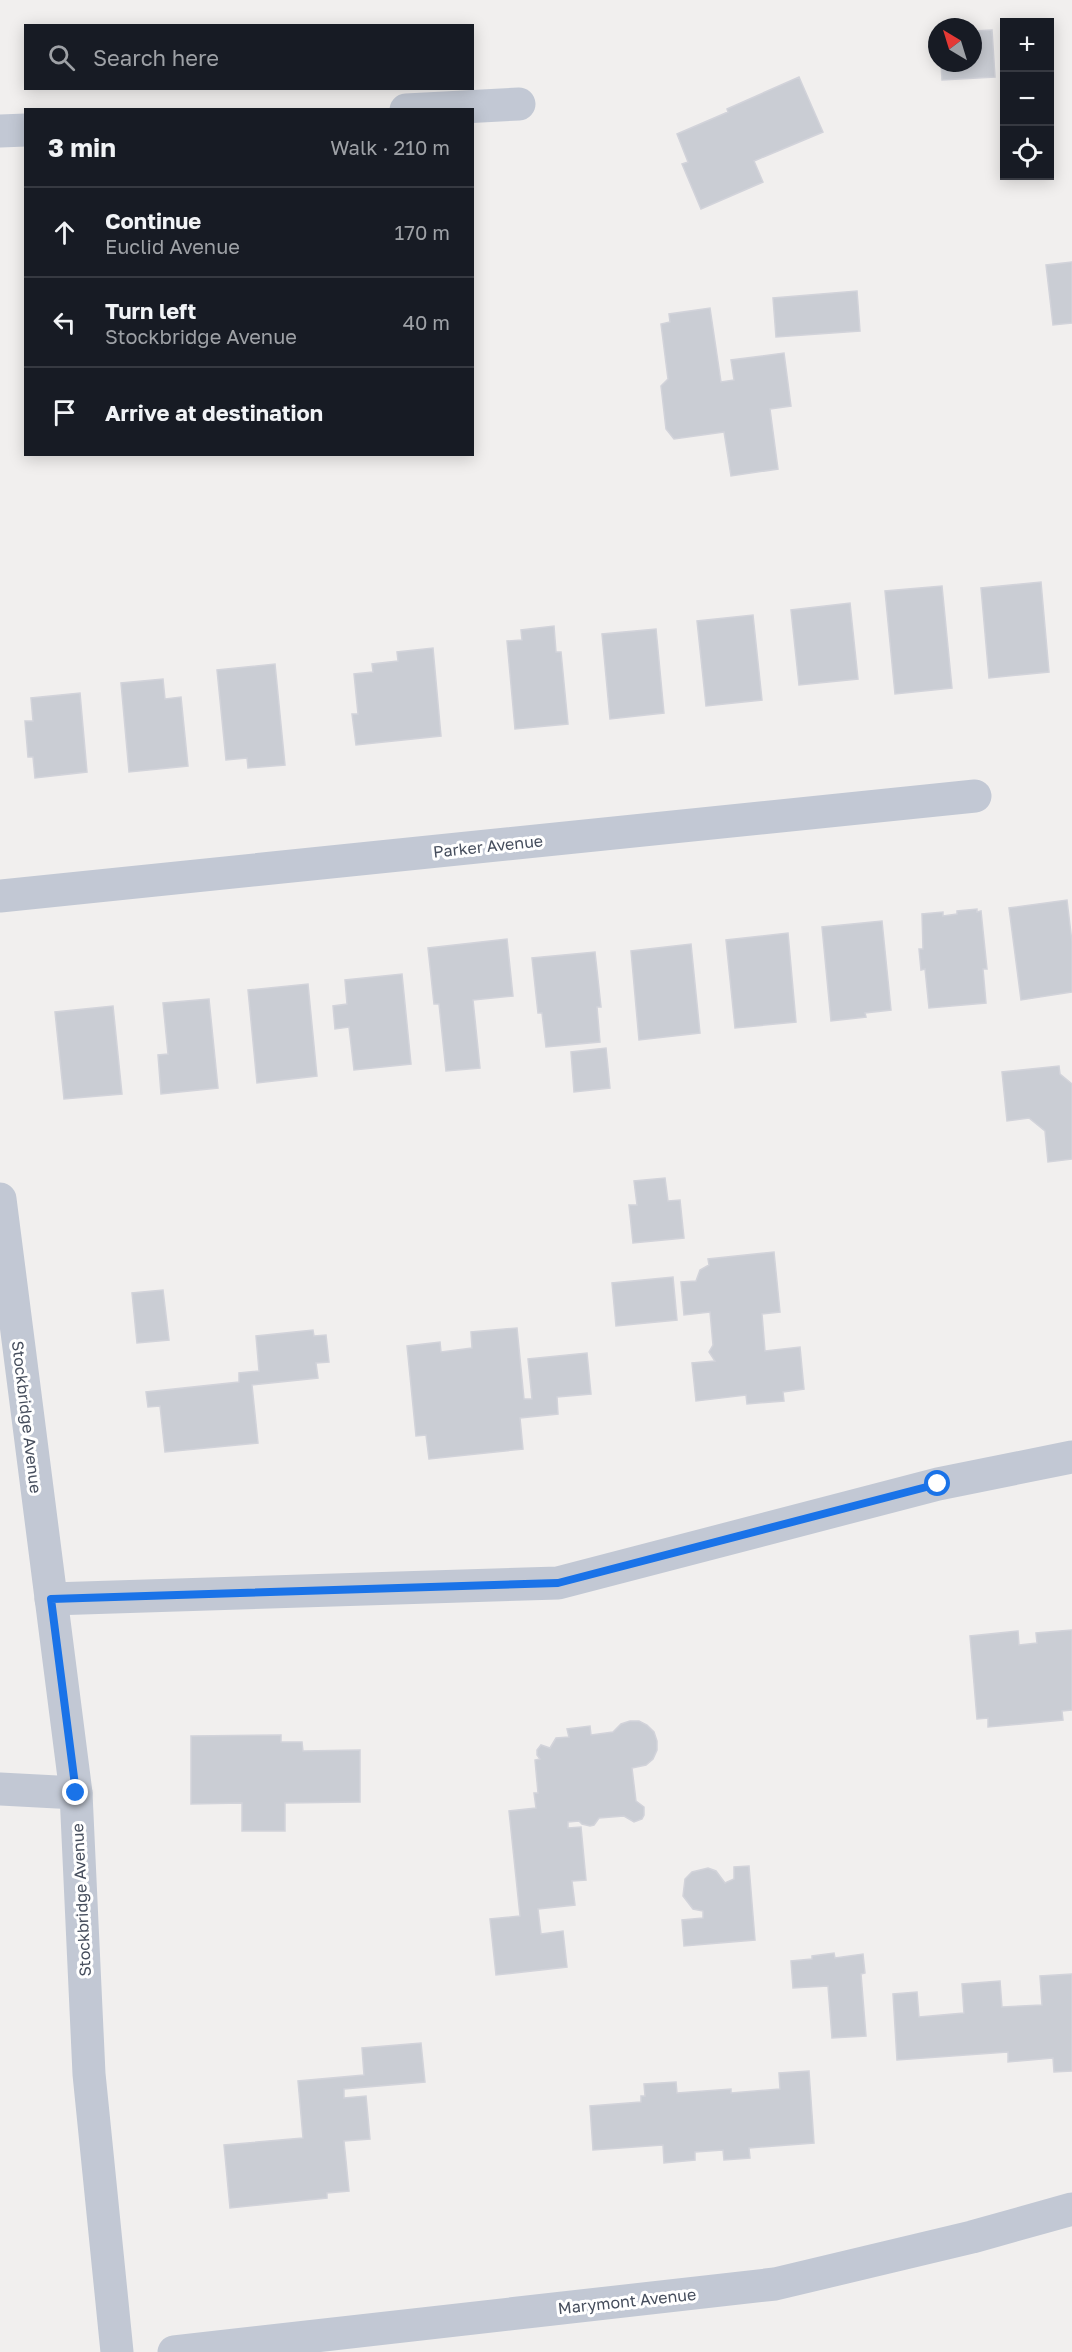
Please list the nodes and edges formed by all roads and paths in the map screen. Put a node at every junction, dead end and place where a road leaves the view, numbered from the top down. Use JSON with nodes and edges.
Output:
{"nodes":[{"id":1,"x":519,"y":104,"type":"dead end"},
{"id":2,"x":444,"y":108,"type":"edge"},
{"id":3,"x":24,"y":130,"type":"edge"},
{"id":4,"x":0,"y":131,"type":"edge"},
{"id":5,"x":975,"y":796,"type":"dead end"},
{"id":6,"x":0,"y":896,"type":"edge"},
{"id":7,"x":0,"y":1199,"type":"edge"},
{"id":8,"x":1072,"y":1457,"type":"edge"},
{"id":9,"x":51,"y":1599,"type":"junction"},
{"id":10,"x":0,"y":1789,"type":"edge"},
{"id":11,"x":76,"y":1793,"type":"junction"},
{"id":12,"x":1072,"y":2209,"type":"edge"},
{"id":13,"x":117,"y":2352,"type":"edge"},
{"id":14,"x":174,"y":2352,"type":"edge"}],
"edges":[{"from":1,"to":2,"type":"street"},
{"from":3,"to":4,"type":"street"},
{"from":5,"to":6,"type":"street","name":"Parker Avenue"},
{"from":7,"to":9,"type":"street","name":"Stockbridge Avenue"},
{"from":8,"to":9,"type":"street"},
{"from":9,"to":11,"type":"street","name":"Stockbridge Avenue"},
{"from":10,"to":11,"type":"street"},
{"from":11,"to":13,"type":"street","name":"Stockbridge Avenue"},
{"from":12,"to":14,"type":"street","name":"Marymont Avenue"}]}
